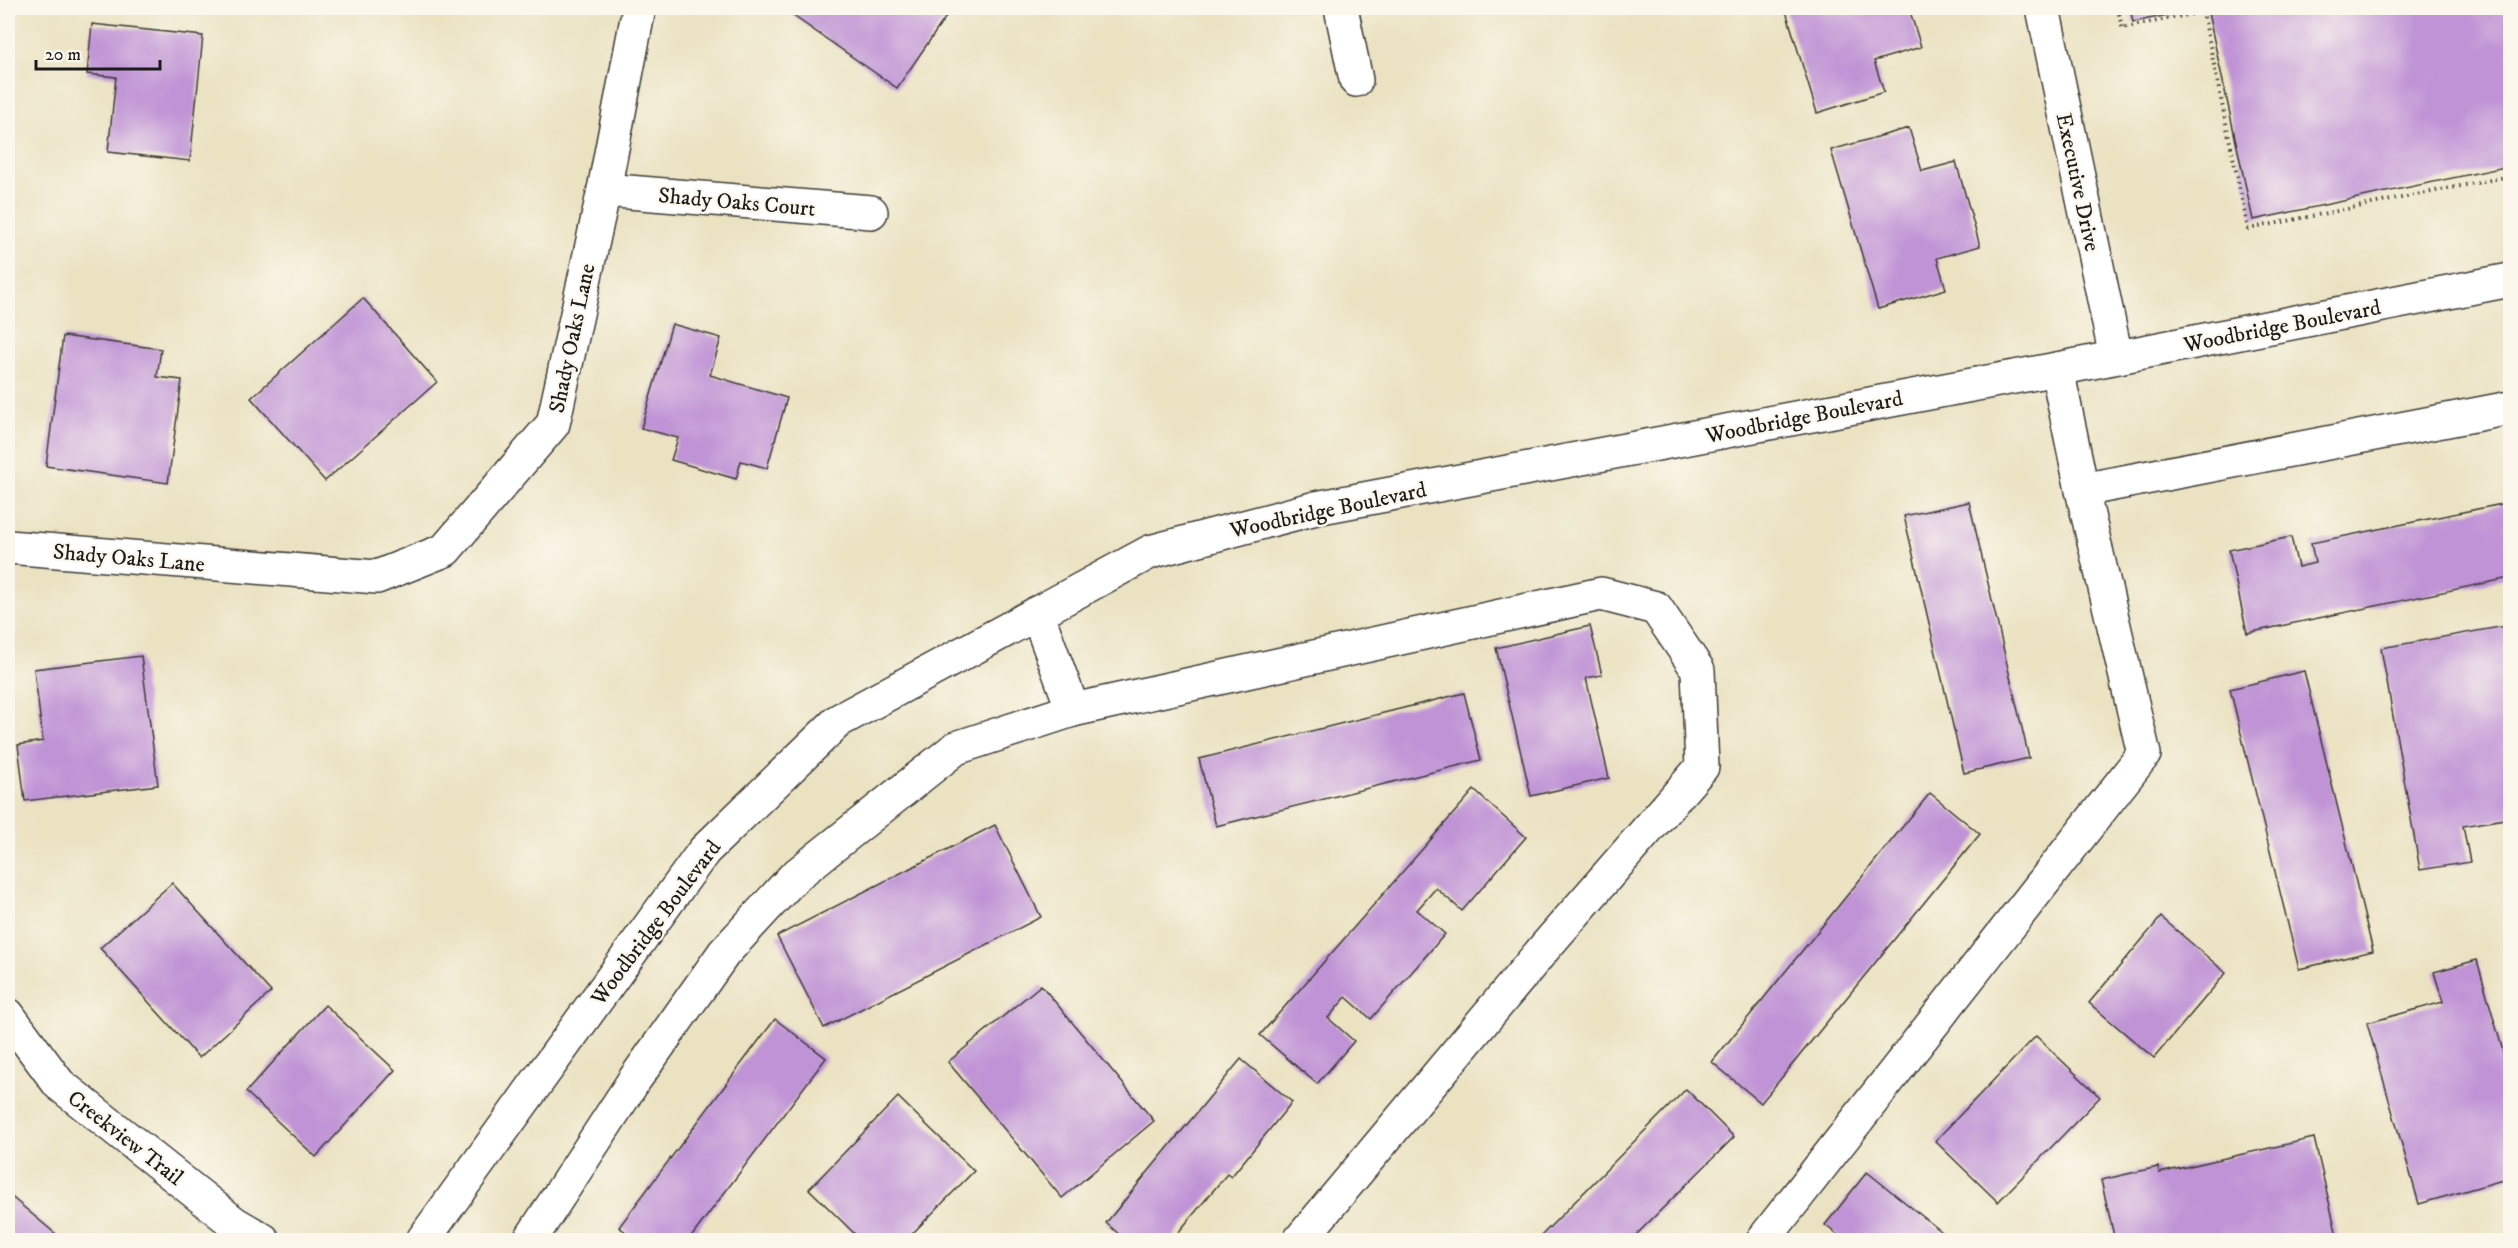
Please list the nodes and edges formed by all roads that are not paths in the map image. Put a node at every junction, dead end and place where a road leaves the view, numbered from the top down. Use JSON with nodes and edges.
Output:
{"nodes":[{"id":1,"x":639,"y":8,"type":"edge"},
{"id":2,"x":1341,"y":8,"type":"edge"},
{"id":3,"x":2043,"y":8,"type":"edge"},
{"id":4,"x":1356,"y":80,"type":"dead end"},
{"id":5,"x":604,"y":190,"type":"junction"},
{"id":6,"x":871,"y":212,"type":"dead end"},
{"id":7,"x":2511,"y":280,"type":"edge"},
{"id":8,"x":2116,"y":357,"type":"junction"},
{"id":9,"x":2057,"y":369,"type":"junction"},
{"id":10,"x":2511,"y":408,"type":"edge"},
{"id":11,"x":2082,"y":490,"type":"junction"},
{"id":12,"x":8,"y":547,"type":"edge"},
{"id":13,"x":1037,"y":613,"type":"junction"},
{"id":14,"x":1073,"y":710,"type":"junction"},
{"id":15,"x":8,"y":1015,"type":"edge"},
{"id":16,"x":263,"y":1240,"type":"edge"},
{"id":17,"x":423,"y":1240,"type":"edge"},
{"id":18,"x":530,"y":1240,"type":"edge"},
{"id":19,"x":1300,"y":1240,"type":"edge"},
{"id":20,"x":1763,"y":1240,"type":"edge"}],
"edges":[{"from":1,"to":5,"type":"street","name":"Shady Oaks Lane"},
{"from":2,"to":4,"type":"street"},
{"from":3,"to":8,"type":"street","name":"Executive Drive"},
{"from":5,"to":6,"type":"street","name":"Shady Oaks Court"},
{"from":5,"to":12,"type":"street","name":"Shady Oaks Lane"},
{"from":7,"to":8,"type":"street","name":"Woodbridge Boulevard"},
{"from":8,"to":9,"type":"street","name":"Woodbridge Boulevard"},
{"from":9,"to":11,"type":"street"},
{"from":9,"to":13,"type":"street","name":"Woodbridge Boulevard"},
{"from":10,"to":11,"type":"street"},
{"from":11,"to":20,"type":"street"},
{"from":13,"to":14,"type":"street"},
{"from":13,"to":17,"type":"street","name":"Woodbridge Boulevard"},
{"from":14,"to":18,"type":"street"},
{"from":14,"to":19,"type":"street"},
{"from":15,"to":16,"type":"street","name":"Creekview Trail"}]}
